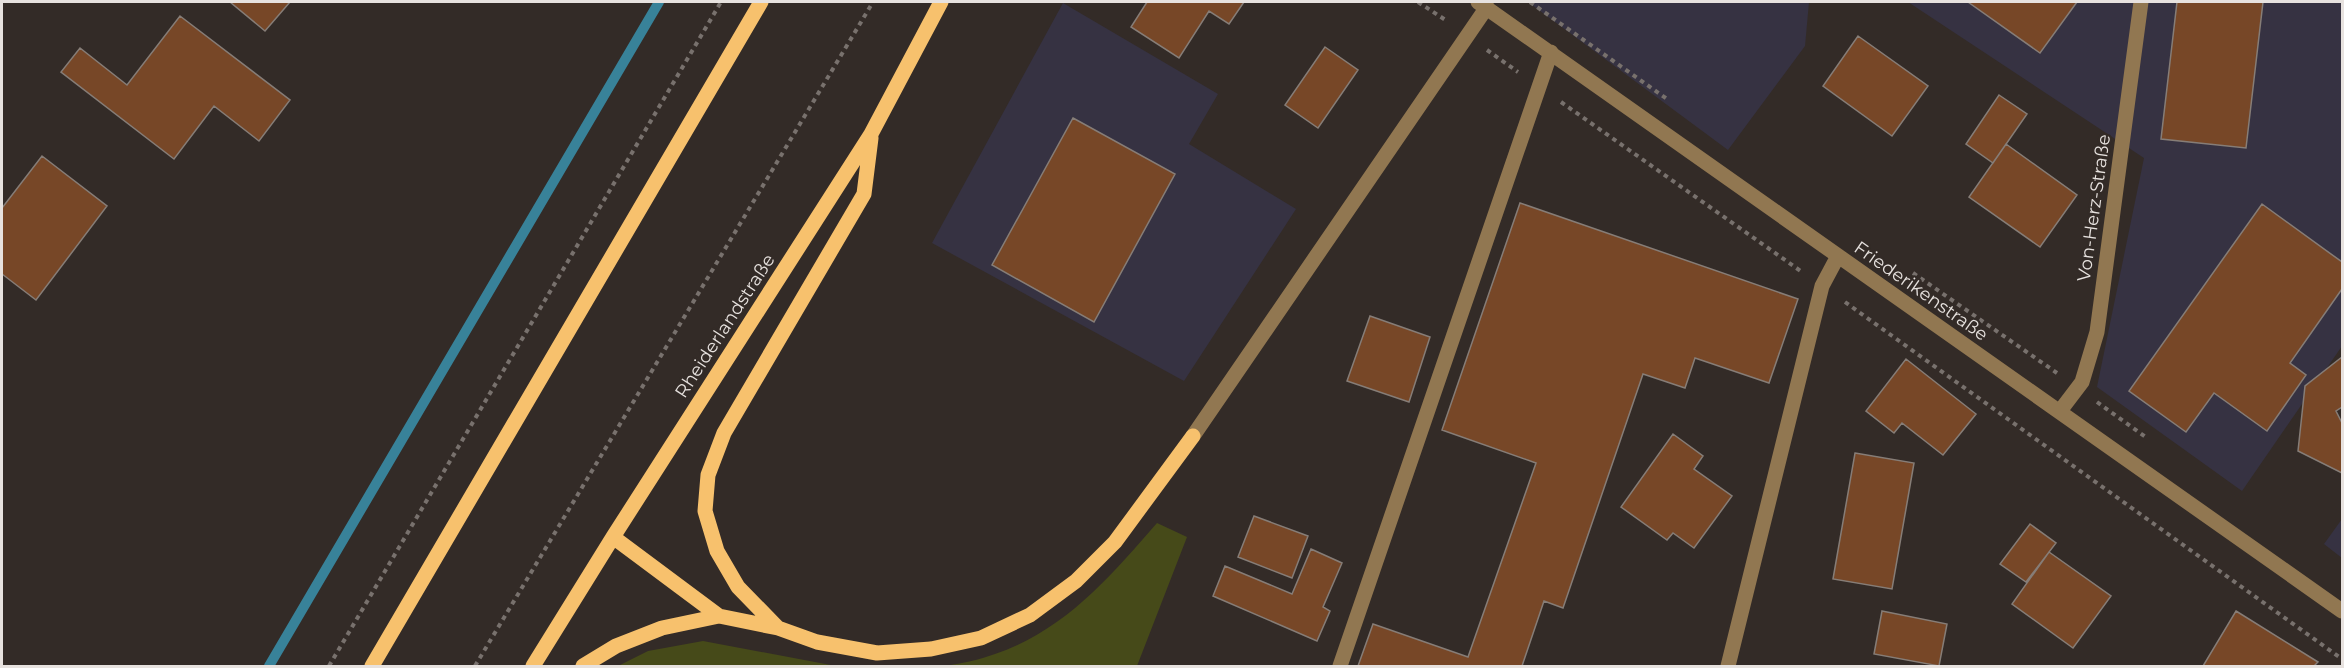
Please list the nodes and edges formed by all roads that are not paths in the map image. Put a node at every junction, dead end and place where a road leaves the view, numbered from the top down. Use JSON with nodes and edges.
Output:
{"nodes":[{"id":1,"x":761,"y":2,"type":"edge"},
{"id":2,"x":940,"y":2,"type":"edge"},
{"id":3,"x":2141,"y":2,"type":"edge"},
{"id":4,"x":1483,"y":4,"type":"edge"},
{"id":5,"x":1551,"y":52,"type":"junction"},
{"id":6,"x":871,"y":134,"type":"junction"},
{"id":7,"x":1838,"y":256,"type":"junction"},
{"id":8,"x":2060,"y":411,"type":"junction"},
{"id":9,"x":1193,"y":436,"type":"joint"},
{"id":10,"x":613,"y":537,"type":"junction"},
{"id":11,"x":2343,"y":611,"type":"edge"},
{"id":12,"x":718,"y":616,"type":"junction"},
{"id":13,"x":778,"y":628,"type":"junction"},
{"id":14,"x":372,"y":666,"type":"edge"},
{"id":15,"x":533,"y":666,"type":"edge"},
{"id":16,"x":583,"y":666,"type":"edge"},
{"id":17,"x":1340,"y":666,"type":"edge"},
{"id":18,"x":1728,"y":666,"type":"edge"}],
"edges":[{"from":1,"to":14,"type":"main road"},
{"from":2,"to":6,"type":"main road","name":"Rheiderlandstraße"},
{"from":3,"to":8,"type":"street","name":"Von-Herz-Straße"},
{"from":4,"to":5,"type":"street","name":"Friederikenstraße"},
{"from":4,"to":9,"type":"street"},
{"from":5,"to":7,"type":"street","name":"Friederikenstraße"},
{"from":5,"to":17,"type":"street"},
{"from":6,"to":10,"type":"main road","name":"Rheiderlandstraße"},
{"from":6,"to":13,"type":"main road"},
{"from":7,"to":8,"type":"street","name":"Friederikenstraße"},
{"from":7,"to":18,"type":"street"},
{"from":8,"to":11,"type":"street","name":"Friederikenstraße"},
{"from":9,"to":13,"type":"main road"},
{"from":10,"to":12,"type":"main road"},
{"from":10,"to":15,"type":"main road","name":"Rheiderlandstraße"},
{"from":12,"to":13,"type":"main road"},
{"from":12,"to":16,"type":"main road"}]}
